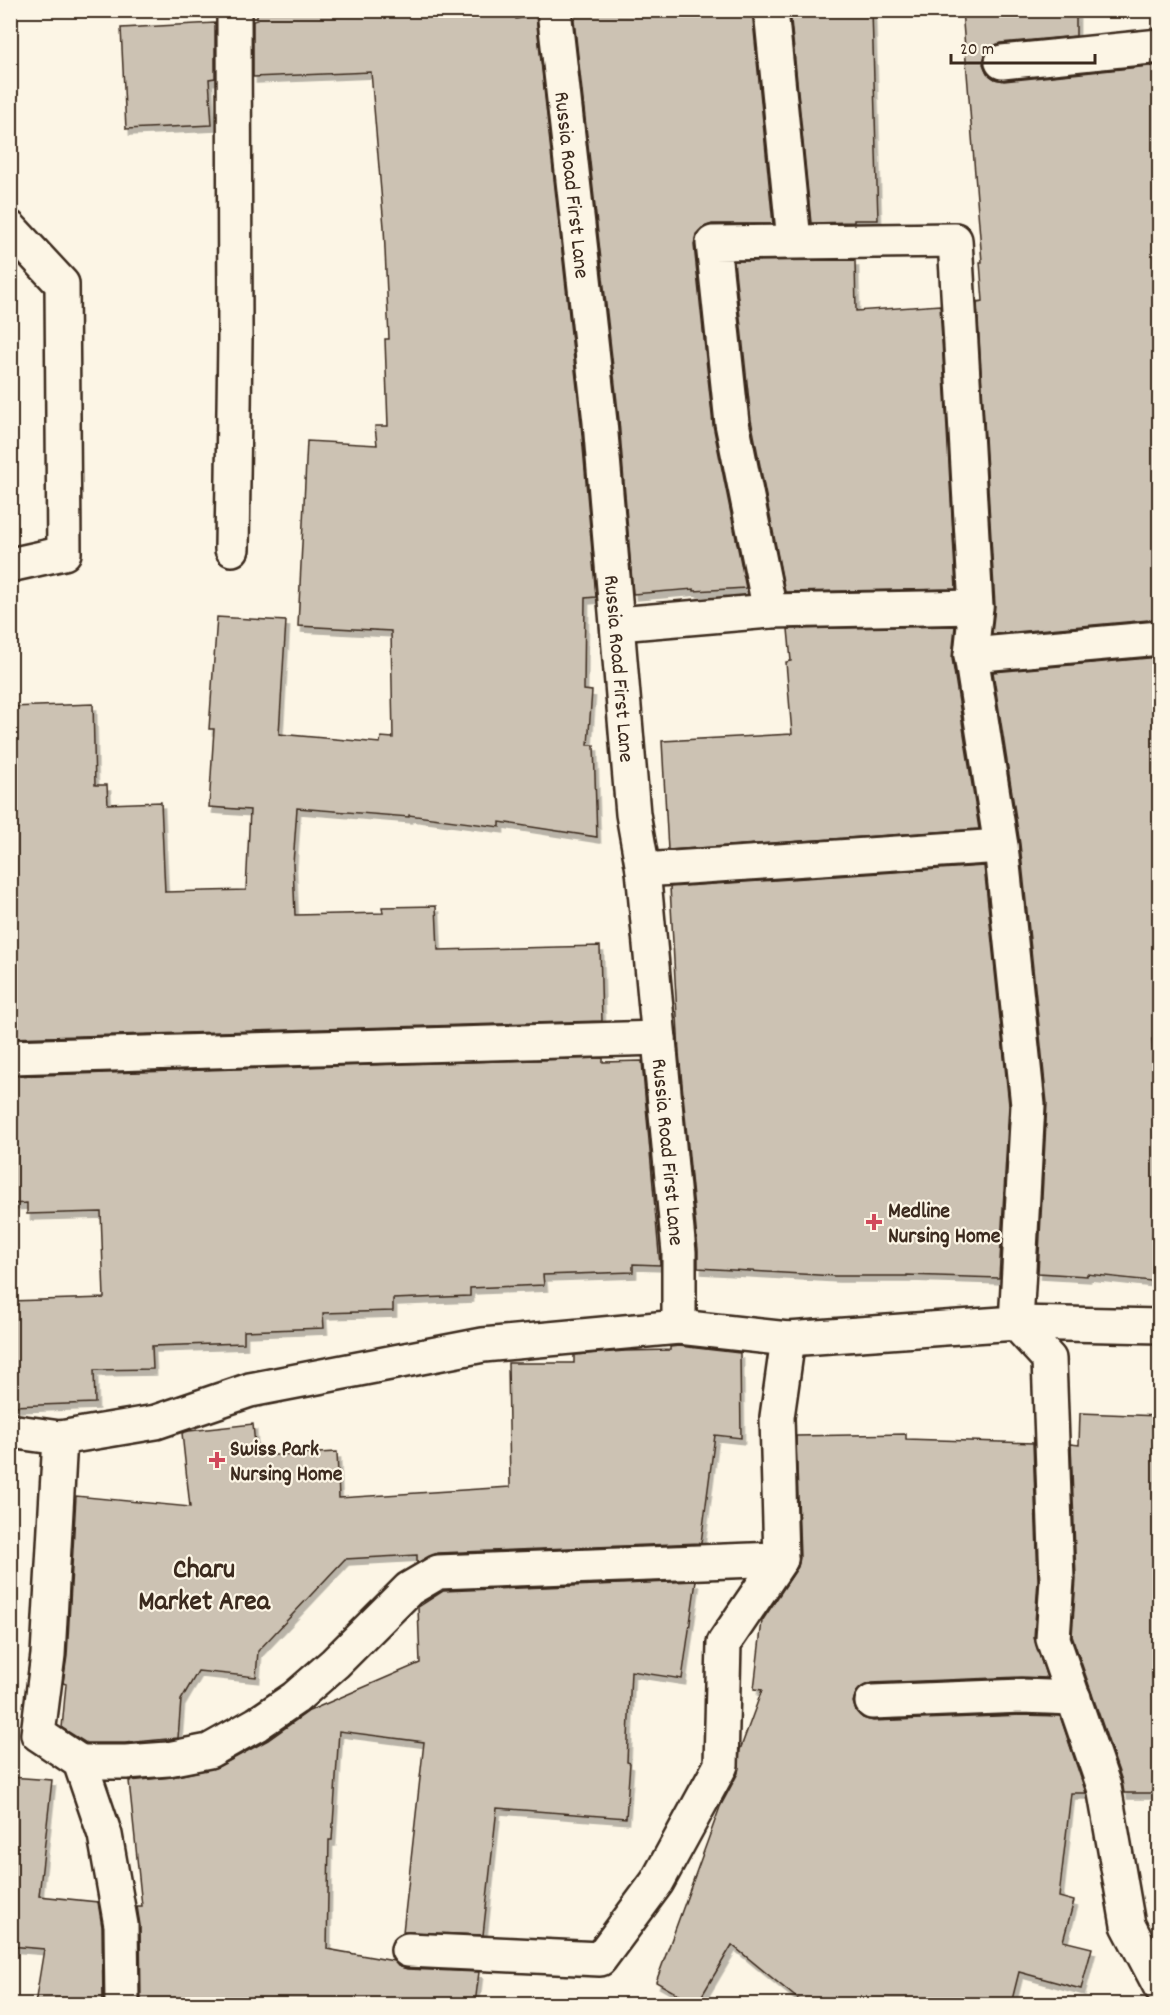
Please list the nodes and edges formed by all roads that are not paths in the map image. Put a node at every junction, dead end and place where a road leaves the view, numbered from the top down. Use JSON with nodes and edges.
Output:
{"nodes":[{"id":1,"x":234,"y":10,"type":"edge"},
{"id":2,"x":554,"y":10,"type":"edge"},
{"id":3,"x":771,"y":10,"type":"edge"},
{"id":4,"x":1160,"y":46,"type":"edge"},
{"id":5,"x":1002,"y":62,"type":"dead end"},
{"id":6,"x":10,"y":228,"type":"edge"},
{"id":7,"x":794,"y":241,"type":"junction"},
{"id":8,"x":232,"y":549,"type":"dead end"},
{"id":9,"x":10,"y":565,"type":"edge"},
{"id":10,"x":976,"y":607,"type":"junction"},
{"id":11,"x":770,"y":611,"type":"junction"},
{"id":12,"x":618,"y":624,"type":"junction"},
{"id":13,"x":1160,"y":638,"type":"edge"},
{"id":14,"x":971,"y":655,"type":"junction"},
{"id":15,"x":1001,"y":846,"type":"junction"},
{"id":16,"x":643,"y":870,"type":"junction"},
{"id":17,"x":659,"y":1038,"type":"junction"},
{"id":18,"x":10,"y":1057,"type":"edge"},
{"id":19,"x":1016,"y":1323,"type":"junction"},
{"id":20,"x":1160,"y":1326,"type":"edge"},
{"id":21,"x":679,"y":1327,"type":"junction"},
{"id":22,"x":788,"y":1339,"type":"junction"},
{"id":23,"x":10,"y":1431,"type":"edge"},
{"id":24,"x":60,"y":1438,"type":"junction"},
{"id":25,"x":781,"y":1559,"type":"junction"},
{"id":26,"x":1074,"y":1698,"type":"junction"},
{"id":27,"x":872,"y":1702,"type":"dead end"},
{"id":28,"x":80,"y":1762,"type":"junction"},
{"id":29,"x":408,"y":1950,"type":"dead end"},
{"id":30,"x":1160,"y":1986,"type":"edge"},
{"id":31,"x":122,"y":2004,"type":"edge"}],
"edges":[{"from":1,"to":8,"type":"street"},
{"from":2,"to":12,"type":"street","name":"Russia Road First Lane"},
{"from":3,"to":7,"type":"street"},
{"from":4,"to":5,"type":"street"},
{"from":6,"to":9,"type":"street"},
{"from":7,"to":10,"type":"street"},
{"from":7,"to":11,"type":"street"},
{"from":10,"to":11,"type":"street"},
{"from":10,"to":14,"type":"street"},
{"from":11,"to":12,"type":"street"},
{"from":12,"to":16,"type":"street","name":"Russia Road First Lane"},
{"from":13,"to":14,"type":"street"},
{"from":14,"to":15,"type":"street"},
{"from":15,"to":16,"type":"street"},
{"from":15,"to":19,"type":"street"},
{"from":16,"to":17,"type":"street","name":"Russia Road First Lane"},
{"from":17,"to":18,"type":"street"},
{"from":17,"to":21,"type":"street","name":"Russia Road First Lane"},
{"from":19,"to":20,"type":"street"},
{"from":19,"to":22,"type":"street"},
{"from":19,"to":26,"type":"street"},
{"from":21,"to":22,"type":"street"},
{"from":21,"to":24,"type":"street"},
{"from":22,"to":25,"type":"street"},
{"from":23,"to":24,"type":"street"},
{"from":24,"to":28,"type":"street"},
{"from":25,"to":28,"type":"street"},
{"from":25,"to":29,"type":"street"},
{"from":26,"to":27,"type":"street"},
{"from":26,"to":30,"type":"street"},
{"from":28,"to":31,"type":"street"}]}
